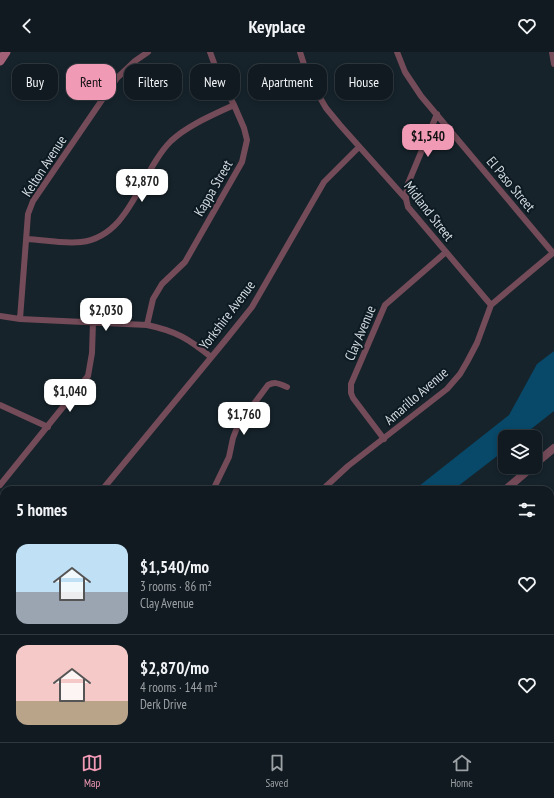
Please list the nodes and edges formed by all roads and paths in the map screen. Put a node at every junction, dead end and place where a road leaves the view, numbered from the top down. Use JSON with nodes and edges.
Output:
{"nodes":[{"id":1,"x":6,"y":52,"type":"edge"},
{"id":2,"x":148,"y":52,"type":"edge"},
{"id":3,"x":210,"y":52,"type":"edge"},
{"id":4,"x":300,"y":52,"type":"edge"},
{"id":5,"x":396,"y":52,"type":"edge"},
{"id":6,"x":552,"y":52,"type":"edge"},
{"id":7,"x":0,"y":61,"type":"edge"},
{"id":8,"x":554,"y":64,"type":"edge"},
{"id":9,"x":234,"y":105,"type":"junction"},
{"id":10,"x":437,"y":114,"type":"junction"},
{"id":11,"x":359,"y":147,"type":"junction"},
{"id":12,"x":406,"y":199,"type":"junction"},
{"id":13,"x":27,"y":239,"type":"junction"},
{"id":14,"x":446,"y":252,"type":"junction"},
{"id":15,"x":554,"y":253,"type":"edge"},
{"id":16,"x":491,"y":305,"type":"junction"},
{"id":17,"x":0,"y":316,"type":"edge"},
{"id":18,"x":20,"y":319,"type":"junction"},
{"id":19,"x":93,"y":322,"type":"junction"},
{"id":20,"x":147,"y":325,"type":"junction"},
{"id":21,"x":211,"y":357,"type":"junction"},
{"id":22,"x":287,"y":387,"type":"dead end"},
{"id":23,"x":0,"y":405,"type":"edge"},
{"id":24,"x":48,"y":427,"type":"junction"},
{"id":25,"x":384,"y":439,"type":"junction"},
{"id":26,"x":554,"y":448,"type":"edge"},
{"id":27,"x":542,"y":458,"type":"edge"},
{"id":28,"x":524,"y":474,"type":"edge"},
{"id":29,"x":0,"y":484,"type":"edge"},
{"id":30,"x":105,"y":486,"type":"edge"},
{"id":31,"x":215,"y":486,"type":"edge"},
{"id":32,"x":326,"y":486,"type":"edge"},
{"id":33,"x":510,"y":486,"type":"edge"}],
"edges":[{"from":1,"to":7,"type":"main road"},
{"from":2,"to":13,"type":"street","name":"Kelton Avenue"},
{"from":3,"to":9,"type":"street","name":"Kappa Street"},
{"from":4,"to":11,"type":"street","name":"Midland Street"},
{"from":5,"to":10,"type":"street","name":"El Paso Street"},
{"from":6,"to":8,"type":"street"},
{"from":9,"to":13,"type":"street"},
{"from":9,"to":20,"type":"street","name":"Kappa Street"},
{"from":10,"to":12,"type":"street"},
{"from":10,"to":15,"type":"street","name":"El Paso Street"},
{"from":11,"to":12,"type":"street","name":"Midland Street"},
{"from":11,"to":21,"type":"street","name":"Yorkshire Avenue"},
{"from":12,"to":14,"type":"street","name":"Midland Street"},
{"from":13,"to":18,"type":"street","name":"Kelton Avenue"},
{"from":14,"to":16,"type":"street","name":"Midland Street"},
{"from":14,"to":25,"type":"street","name":"Clay Avenue"},
{"from":15,"to":16,"type":"street","name":"Amarillo Avenue"},
{"from":16,"to":25,"type":"street","name":"Amarillo Avenue"},
{"from":17,"to":18,"type":"street"},
{"from":18,"to":19,"type":"street"},
{"from":19,"to":20,"type":"street"},
{"from":19,"to":24,"type":"street"},
{"from":20,"to":21,"type":"street"},
{"from":21,"to":30,"type":"street","name":"Yorkshire Avenue"},
{"from":22,"to":31,"type":"street"},
{"from":23,"to":24,"type":"street"},
{"from":24,"to":29,"type":"street"},
{"from":25,"to":32,"type":"street","name":"Amarillo Avenue"},
{"from":26,"to":27,"type":"street"},
{"from":28,"to":33,"type":"street"}]}
